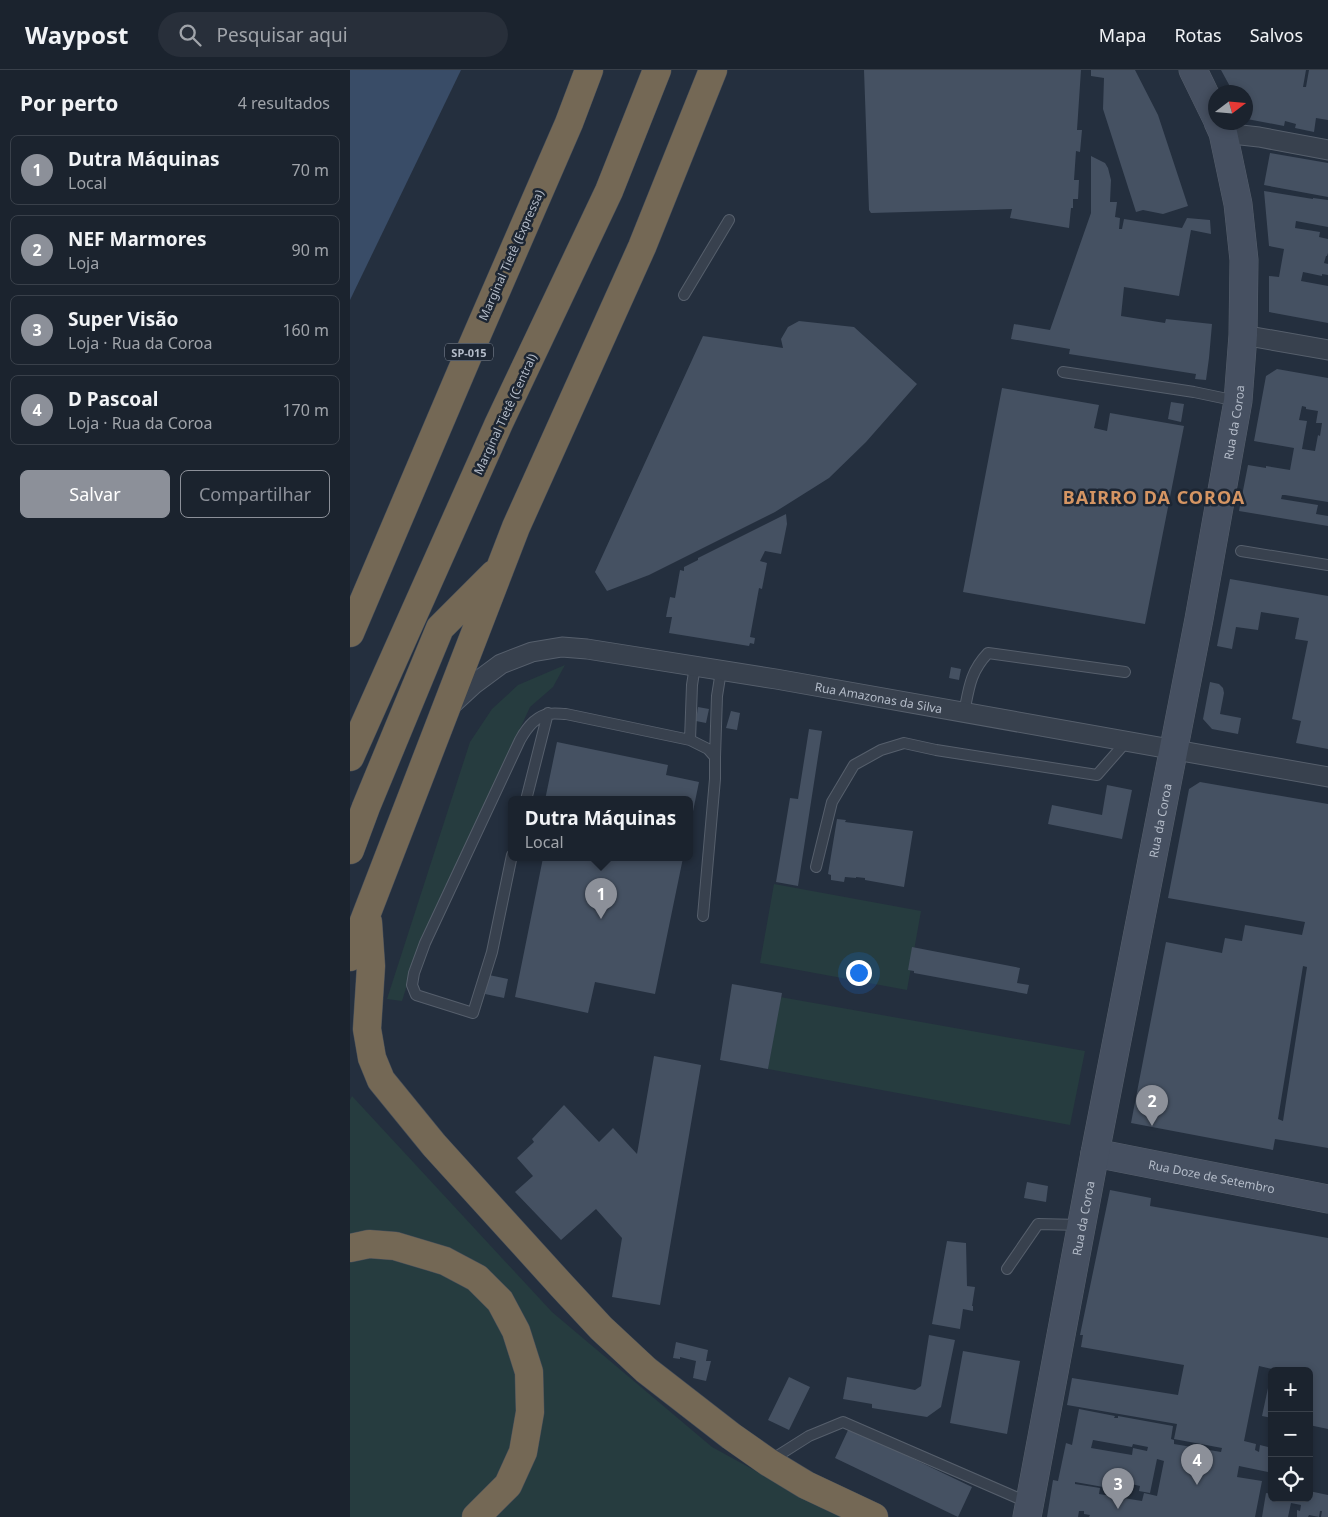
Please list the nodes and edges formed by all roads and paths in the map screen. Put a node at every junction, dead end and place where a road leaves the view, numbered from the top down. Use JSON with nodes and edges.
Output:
{"nodes":[{"id":1,"x":589,"y":70,"type":"edge"},
{"id":2,"x":657,"y":70,"type":"edge"},
{"id":3,"x":713,"y":70,"type":"edge"},
{"id":4,"x":1193,"y":70,"type":"edge"},
{"id":5,"x":1208,"y":101,"type":"edge"},
{"id":6,"x":1220,"y":130,"type":"edge"},
{"id":7,"x":1237,"y":130,"type":"edge"},
{"id":8,"x":1328,"y":150,"type":"edge"},
{"id":9,"x":729,"y":220,"type":"dead end"},
{"id":10,"x":684,"y":295,"type":"dead end"},
{"id":11,"x":1244,"y":335,"type":"junction"},
{"id":12,"x":1328,"y":350,"type":"edge"},
{"id":13,"x":1063,"y":372,"type":"dead end"},
{"id":14,"x":1238,"y":401,"type":"junction"},
{"id":15,"x":1241,"y":551,"type":"dead end"},
{"id":16,"x":1328,"y":565,"type":"edge"},
{"id":17,"x":500,"y":568,"type":"junction"},
{"id":18,"x":350,"y":633,"type":"edge"},
{"id":19,"x":695,"y":666,"type":"junction"},
{"id":20,"x":721,"y":671,"type":"junction"},
{"id":21,"x":1125,"y":672,"type":"dead end"},
{"id":22,"x":446,"y":710,"type":"junction"},
{"id":23,"x":964,"y":713,"type":"junction"},
{"id":24,"x":548,"y":714,"type":"junction"},
{"id":25,"x":690,"y":740,"type":"junction"},
{"id":26,"x":1126,"y":742,"type":"junction"},
{"id":27,"x":1174,"y":751,"type":"junction"},
{"id":28,"x":350,"y":757,"type":"edge"},
{"id":29,"x":715,"y":757,"type":"junction"},
{"id":30,"x":1328,"y":777,"type":"edge"},
{"id":31,"x":527,"y":796,"type":"edge"},
{"id":32,"x":350,"y":850,"type":"edge"},
{"id":33,"x":511,"y":861,"type":"edge"},
{"id":34,"x":816,"y":867,"type":"dead end"},
{"id":35,"x":368,"y":911,"type":"junction"},
{"id":36,"x":702,"y":916,"type":"dead end"},
{"id":37,"x":350,"y":957,"type":"edge"},
{"id":38,"x":1095,"y":1153,"type":"junction"},
{"id":39,"x":1328,"y":1199,"type":"edge"},
{"id":40,"x":1082,"y":1225,"type":"junction"},
{"id":41,"x":350,"y":1248,"type":"edge"},
{"id":42,"x":1007,"y":1269,"type":"dead end"},
{"id":43,"x":768,"y":1462,"type":"junction"},
{"id":44,"x":1028,"y":1510,"type":"edge"},
{"id":45,"x":476,"y":1517,"type":"edge"},
{"id":46,"x":874,"y":1517,"type":"edge"}],
"edges":[{"from":1,"to":18,"type":"highway","name":"Marginal Tietê (Expressa)","number":"SP-015"},
{"from":2,"to":28,"type":"highway","name":"Marginal Tietê (Central)"},
{"from":3,"to":17,"type":"highway"},
{"from":4,"to":5,"type":"street","name":"Rua da Coroa"},
{"from":6,"to":11,"type":"street","name":"Rua da Coroa"},
{"from":7,"to":8,"type":"street"},
{"from":9,"to":10,"type":"lane"},
{"from":11,"to":12,"type":"street"},
{"from":11,"to":14,"type":"street","name":"Rua da Coroa"},
{"from":13,"to":14,"type":"lane"},
{"from":14,"to":27,"type":"street","name":"Rua da Coroa"},
{"from":15,"to":16,"type":"lane"},
{"from":17,"to":22,"type":"highway"},
{"from":17,"to":32,"type":"highway"},
{"from":19,"to":20,"type":"street","name":"Rua Amazonas da Silva"},
{"from":19,"to":22,"type":"street","name":"Rua Amazonas da Silva"},
{"from":19,"to":25,"type":"lane"},
{"from":20,"to":23,"type":"street","name":"Rua Amazonas da Silva"},
{"from":20,"to":29,"type":"lane"},
{"from":21,"to":23,"type":"lane"},
{"from":22,"to":35,"type":"highway"},
{"from":23,"to":26,"type":"street","name":"Rua Amazonas da Silva"},
{"from":24,"to":25,"type":"lane"},
{"from":24,"to":31,"type":"lane"},
{"from":24,"to":33,"type":"lane"},
{"from":25,"to":29,"type":"lane"},
{"from":26,"to":27,"type":"street","name":"Rua Amazonas da Silva"},
{"from":26,"to":34,"type":"lane"},
{"from":27,"to":30,"type":"street","name":"Rua Amazonas da Silva"},
{"from":27,"to":38,"type":"street","name":"Rua da Coroa"},
{"from":29,"to":36,"type":"lane"},
{"from":35,"to":37,"type":"highway"},
{"from":35,"to":43,"type":"highway"},
{"from":38,"to":39,"type":"street","name":"Rua Doze de Setembro"},
{"from":38,"to":40,"type":"street","name":"Rua da Coroa"},
{"from":40,"to":42,"type":"lane"},
{"from":40,"to":44,"type":"street","name":"Rua da Coroa"},
{"from":41,"to":45,"type":"highway"},
{"from":43,"to":44,"type":"lane"},
{"from":43,"to":46,"type":"highway"}]}
